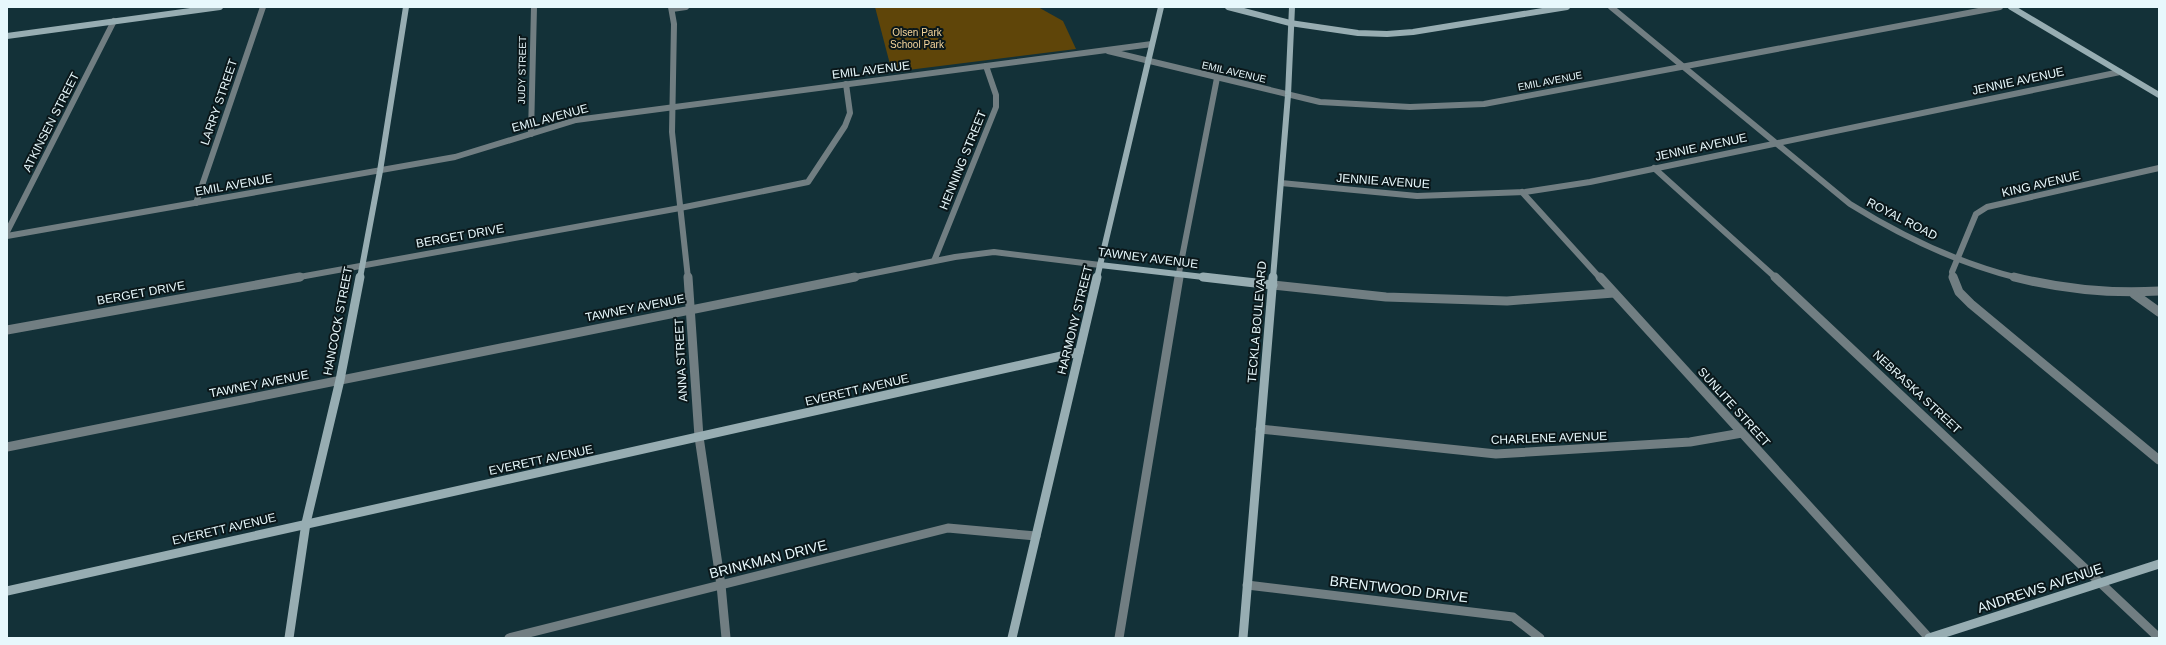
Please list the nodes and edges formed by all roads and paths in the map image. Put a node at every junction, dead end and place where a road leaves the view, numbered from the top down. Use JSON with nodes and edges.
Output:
{"nodes":[{"id":1,"x":220,"y":7,"type":"edge"},
{"id":2,"x":263,"y":7,"type":"edge"},
{"id":3,"x":406,"y":7,"type":"edge"},
{"id":4,"x":534,"y":7,"type":"edge"},
{"id":5,"x":686,"y":7,"type":"edge"},
{"id":6,"x":1161,"y":7,"type":"edge"},
{"id":7,"x":1228,"y":7,"type":"edge"},
{"id":8,"x":1292,"y":7,"type":"edge"},
{"id":9,"x":1567,"y":7,"type":"edge"},
{"id":10,"x":1611,"y":7,"type":"edge"},
{"id":11,"x":2000,"y":7,"type":"edge"},
{"id":12,"x":2011,"y":7,"type":"edge"},
{"id":13,"x":672,"y":8,"type":"edge"},
{"id":14,"x":114,"y":21,"type":"junction"},
{"id":15,"x":1290,"y":24,"type":"junction"},
{"id":16,"x":7,"y":36,"type":"edge"},
{"id":17,"x":1152,"y":44,"type":"junction"},
{"id":18,"x":1103,"y":50,"type":"junction"},
{"id":19,"x":1148,"y":62,"type":"junction"},
{"id":20,"x":986,"y":66,"type":"junction"},
{"id":21,"x":1682,"y":66,"type":"junction"},
{"id":22,"x":2120,"y":72,"type":"junction"},
{"id":23,"x":1217,"y":78,"type":"junction"},
{"id":24,"x":846,"y":84,"type":"junction"},
{"id":25,"x":1288,"y":95,"type":"junction"},
{"id":26,"x":2159,"y":95,"type":"edge"},
{"id":27,"x":673,"y":106,"type":"junction"},
{"id":28,"x":531,"y":134,"type":"junction"},
{"id":29,"x":1775,"y":143,"type":"junction"},
{"id":30,"x":1654,"y":168,"type":"junction"},
{"id":31,"x":2159,"y":168,"type":"edge"},
{"id":32,"x":380,"y":171,"type":"junction"},
{"id":33,"x":1281,"y":183,"type":"junction"},
{"id":34,"x":1522,"y":192,"type":"junction"},
{"id":35,"x":196,"y":203,"type":"junction"},
{"id":36,"x":680,"y":208,"type":"junction"},
{"id":37,"x":7,"y":232,"type":"edge"},
{"id":38,"x":7,"y":236,"type":"edge"},
{"id":39,"x":1956,"y":258,"type":"junction"},
{"id":40,"x":934,"y":261,"type":"junction"},
{"id":41,"x":1100,"y":265,"type":"junction"},
{"id":42,"x":362,"y":266,"type":"junction"},
{"id":43,"x":1179,"y":274,"type":"junction"},
{"id":44,"x":1273,"y":285,"type":"junction"},
{"id":45,"x":2159,"y":291,"type":"edge"},
{"id":46,"x":1614,"y":293,"type":"junction"},
{"id":47,"x":2134,"y":294,"type":"junction"},
{"id":48,"x":691,"y":309,"type":"junction"},
{"id":49,"x":2159,"y":312,"type":"edge"},
{"id":50,"x":7,"y":330,"type":"edge"},
{"id":51,"x":1079,"y":352,"type":"junction"},
{"id":52,"x":340,"y":380,"type":"junction"},
{"id":53,"x":1260,"y":429,"type":"junction"},
{"id":54,"x":1742,"y":433,"type":"junction"},
{"id":55,"x":699,"y":438,"type":"junction"},
{"id":56,"x":7,"y":446,"type":"edge"},
{"id":57,"x":2159,"y":460,"type":"edge"},
{"id":58,"x":306,"y":523,"type":"junction"},
{"id":59,"x":1036,"y":536,"type":"junction"},
{"id":60,"x":2159,"y":564,"type":"edge"},
{"id":61,"x":2100,"y":583,"type":"junction"},
{"id":62,"x":721,"y":585,"type":"junction"},
{"id":63,"x":1247,"y":585,"type":"junction"},
{"id":64,"x":7,"y":591,"type":"edge"},
{"id":65,"x":289,"y":638,"type":"edge"},
{"id":66,"x":509,"y":638,"type":"edge"},
{"id":67,"x":726,"y":638,"type":"edge"},
{"id":68,"x":1012,"y":638,"type":"edge"},
{"id":69,"x":1119,"y":638,"type":"edge"},
{"id":70,"x":1243,"y":638,"type":"edge"},
{"id":71,"x":1540,"y":638,"type":"edge"},
{"id":72,"x":1929,"y":638,"type":"edge"},
{"id":73,"x":2159,"y":638,"type":"edge"}],
"edges":[{"from":1,"to":14,"type":"street"},
{"from":2,"to":35,"type":"street","name":"LARRY STREET"},
{"from":3,"to":32,"type":"street","name":"HANCOCK STREET"},
{"from":4,"to":28,"type":"street","name":"JUDY STREET"},
{"from":5,"to":13,"type":"street"},
{"from":6,"to":17,"type":"street","name":"HARMONY STREET"},
{"from":7,"to":15,"type":"street"},
{"from":8,"to":15,"type":"street","name":"TECKLA BOULEVARD"},
{"from":9,"to":15,"type":"street"},
{"from":10,"to":21,"type":"street","name":"ROYAL ROAD"},
{"from":11,"to":21,"type":"street","name":"EMIL AVENUE"},
{"from":12,"to":22,"type":"street"},
{"from":13,"to":27,"type":"street","name":"ANNA STREET"},
{"from":14,"to":16,"type":"street"},
{"from":14,"to":37,"type":"street","name":"ATKINSEN STREET"},
{"from":15,"to":25,"type":"street","name":"TECKLA BOULEVARD"},
{"from":17,"to":18,"type":"street","name":"EMIL AVENUE"},
{"from":17,"to":19,"type":"street","name":"HARMONY STREET"},
{"from":18,"to":19,"type":"street","name":"EMIL AVENUE"},
{"from":18,"to":20,"type":"street","name":"EMIL AVENUE"},
{"from":19,"to":23,"type":"street","name":"EMIL AVENUE"},
{"from":19,"to":41,"type":"street","name":"HARMONY STREET"},
{"from":20,"to":24,"type":"street","name":"EMIL AVENUE"},
{"from":20,"to":40,"type":"street","name":"HENNING STREET"},
{"from":21,"to":25,"type":"street","name":"EMIL AVENUE"},
{"from":21,"to":29,"type":"street","name":"ROYAL ROAD"},
{"from":22,"to":26,"type":"street"},
{"from":22,"to":29,"type":"street","name":"JENNIE AVENUE"},
{"from":23,"to":25,"type":"street","name":"EMIL AVENUE"},
{"from":23,"to":43,"type":"street"},
{"from":24,"to":27,"type":"street","name":"EMIL AVENUE"},
{"from":24,"to":36,"type":"street","name":"BERGET DRIVE"},
{"from":25,"to":33,"type":"street","name":"TECKLA BOULEVARD"},
{"from":27,"to":28,"type":"street","name":"EMIL AVENUE"},
{"from":27,"to":36,"type":"street","name":"ANNA STREET"},
{"from":28,"to":32,"type":"street","name":"EMIL AVENUE"},
{"from":29,"to":30,"type":"street","name":"JENNIE AVENUE"},
{"from":29,"to":39,"type":"street","name":"ROYAL ROAD"},
{"from":30,"to":34,"type":"street","name":"JENNIE AVENUE"},
{"from":30,"to":61,"type":"street","name":"NEBRASKA STREET"},
{"from":31,"to":39,"type":"street","name":"KING AVENUE"},
{"from":32,"to":35,"type":"street","name":"EMIL AVENUE"},
{"from":32,"to":42,"type":"street","name":"HANCOCK STREET"},
{"from":33,"to":34,"type":"street","name":"JENNIE AVENUE"},
{"from":33,"to":44,"type":"street","name":"TECKLA BOULEVARD"},
{"from":34,"to":46,"type":"street","name":"SUNLITE STREET"},
{"from":35,"to":38,"type":"street","name":"EMIL AVENUE"},
{"from":36,"to":42,"type":"street","name":"BERGET DRIVE"},
{"from":36,"to":48,"type":"street","name":"ANNA STREET"},
{"from":39,"to":47,"type":"street","name":"ROYAL ROAD"},
{"from":39,"to":57,"type":"street"},
{"from":40,"to":41,"type":"street","name":"TAWNEY AVENUE"},
{"from":40,"to":48,"type":"street","name":"TAWNEY AVENUE"},
{"from":41,"to":43,"type":"street","name":"TAWNEY AVENUE"},
{"from":41,"to":51,"type":"street","name":"HARMONY STREET"},
{"from":42,"to":50,"type":"street","name":"BERGET DRIVE"},
{"from":42,"to":52,"type":"street","name":"HANCOCK STREET"},
{"from":43,"to":44,"type":"street","name":"TAWNEY AVENUE"},
{"from":43,"to":69,"type":"street"},
{"from":44,"to":46,"type":"street"},
{"from":44,"to":53,"type":"street","name":"TECKLA BOULEVARD"},
{"from":45,"to":47,"type":"street","name":"ROYAL ROAD"},
{"from":46,"to":54,"type":"street","name":"SUNLITE STREET"},
{"from":47,"to":49,"type":"street"},
{"from":48,"to":52,"type":"street","name":"TAWNEY AVENUE"},
{"from":48,"to":55,"type":"street","name":"ANNA STREET"},
{"from":51,"to":55,"type":"street","name":"EVERETT AVENUE"},
{"from":51,"to":59,"type":"street","name":"HARMONY STREET"},
{"from":52,"to":56,"type":"street","name":"TAWNEY AVENUE"},
{"from":52,"to":58,"type":"street","name":"HANCOCK STREET"},
{"from":53,"to":54,"type":"street","name":"CHARLENE AVENUE"},
{"from":53,"to":63,"type":"street","name":"TECKLA BOULEVARD"},
{"from":54,"to":72,"type":"street","name":"SUNLITE STREET"},
{"from":55,"to":58,"type":"street","name":"EVERETT AVENUE"},
{"from":55,"to":62,"type":"street","name":"ANNA STREET"},
{"from":58,"to":64,"type":"street","name":"EVERETT AVENUE"},
{"from":58,"to":65,"type":"street","name":"HANCOCK STREET"},
{"from":59,"to":62,"type":"street","name":"BRINKMAN DRIVE"},
{"from":59,"to":68,"type":"street","name":"HARMONY STREET"},
{"from":60,"to":61,"type":"street","name":"ANDREWS AVENUE"},
{"from":61,"to":72,"type":"street","name":"ANDREWS AVENUE"},
{"from":61,"to":73,"type":"street","name":"NEBRASKA STREET"},
{"from":62,"to":66,"type":"street","name":"BRINKMAN DRIVE"},
{"from":62,"to":67,"type":"street","name":"ANNA STREET"},
{"from":63,"to":70,"type":"street","name":"TECKLA BOULEVARD"},
{"from":63,"to":71,"type":"street","name":"BRENTWOOD DRIVE"}]}
